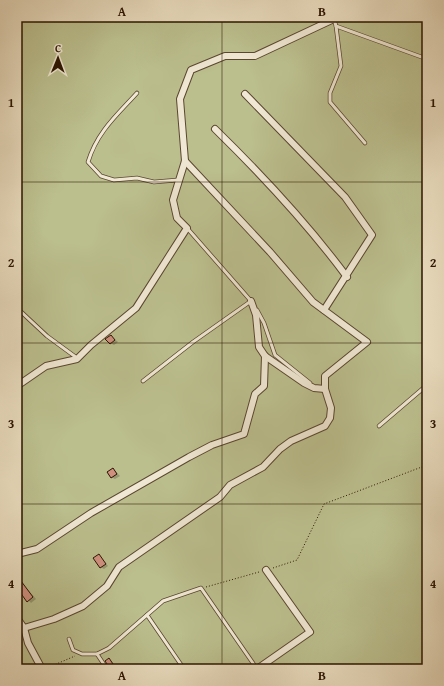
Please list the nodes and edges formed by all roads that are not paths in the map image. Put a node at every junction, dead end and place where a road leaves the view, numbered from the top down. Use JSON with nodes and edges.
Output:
{"nodes":[{"id":1,"x":324,"y":17,"type":"edge"},
{"id":2,"x":334,"y":18,"type":"edge"},
{"id":3,"x":336,"y":26,"type":"junction"},
{"id":4,"x":427,"y":59,"type":"edge"},
{"id":5,"x":137,"y":93,"type":"dead end"},
{"id":6,"x":245,"y":94,"type":"dead end"},
{"id":7,"x":215,"y":129,"type":"dead end"},
{"id":8,"x":365,"y":143,"type":"dead end"},
{"id":9,"x":185,"y":161,"type":"junction"},
{"id":10,"x":178,"y":180,"type":"junction"},
{"id":11,"x":187,"y":228,"type":"junction"},
{"id":12,"x":347,"y":276,"type":"junction"},
{"id":13,"x":251,"y":301,"type":"junction"},
{"id":14,"x":17,"y":308,"type":"edge"},
{"id":15,"x":324,"y":310,"type":"junction"},
{"id":16,"x":265,"y":356,"type":"junction"},
{"id":17,"x":78,"y":359,"type":"junction"},
{"id":18,"x":143,"y":381,"type":"dead end"},
{"id":19,"x":427,"y":384,"type":"edge"},
{"id":20,"x":17,"y":386,"type":"edge"},
{"id":21,"x":325,"y":389,"type":"junction"},
{"id":22,"x":379,"y":426,"type":"dead end"},
{"id":23,"x":17,"y":554,"type":"edge"},
{"id":24,"x":266,"y":570,"type":"road end"},
{"id":25,"x":147,"y":615,"type":"junction"},
{"id":26,"x":17,"y":618,"type":"edge"},
{"id":27,"x":24,"y":628,"type":"junction"},
{"id":28,"x":69,"y":639,"type":"dead end"},
{"id":29,"x":97,"y":654,"type":"junction"},
{"id":30,"x":42,"y":669,"type":"edge"},
{"id":31,"x":107,"y":669,"type":"edge"},
{"id":32,"x":184,"y":669,"type":"edge"},
{"id":33,"x":257,"y":669,"type":"edge"}],
"edges":[{"from":1,"to":2,"type":"lane"},
{"from":2,"to":3,"type":"lane"},
{"from":2,"to":9,"type":"street"},
{"from":3,"to":4,"type":"lane"},
{"from":3,"to":8,"type":"lane"},
{"from":5,"to":10,"type":"lane"},
{"from":6,"to":12,"type":"street"},
{"from":7,"to":12,"type":"street"},
{"from":9,"to":10,"type":"street"},
{"from":9,"to":15,"type":"street"},
{"from":10,"to":11,"type":"street"},
{"from":11,"to":13,"type":"lane"},
{"from":11,"to":17,"type":"street"},
{"from":12,"to":15,"type":"street"},
{"from":13,"to":16,"type":"street"},
{"from":13,"to":18,"type":"lane"},
{"from":13,"to":21,"type":"lane"},
{"from":14,"to":17,"type":"lane"},
{"from":15,"to":21,"type":"street"},
{"from":16,"to":21,"type":"street"},
{"from":16,"to":23,"type":"street"},
{"from":17,"to":20,"type":"street"},
{"from":19,"to":22,"type":"lane"},
{"from":21,"to":27,"type":"street"},
{"from":24,"to":33,"type":"street"},
{"from":25,"to":29,"type":"lane"},
{"from":25,"to":32,"type":"lane"},
{"from":25,"to":33,"type":"lane"},
{"from":26,"to":27,"type":"street"},
{"from":27,"to":30,"type":"street"},
{"from":28,"to":29,"type":"lane"},
{"from":29,"to":31,"type":"lane"}]}
